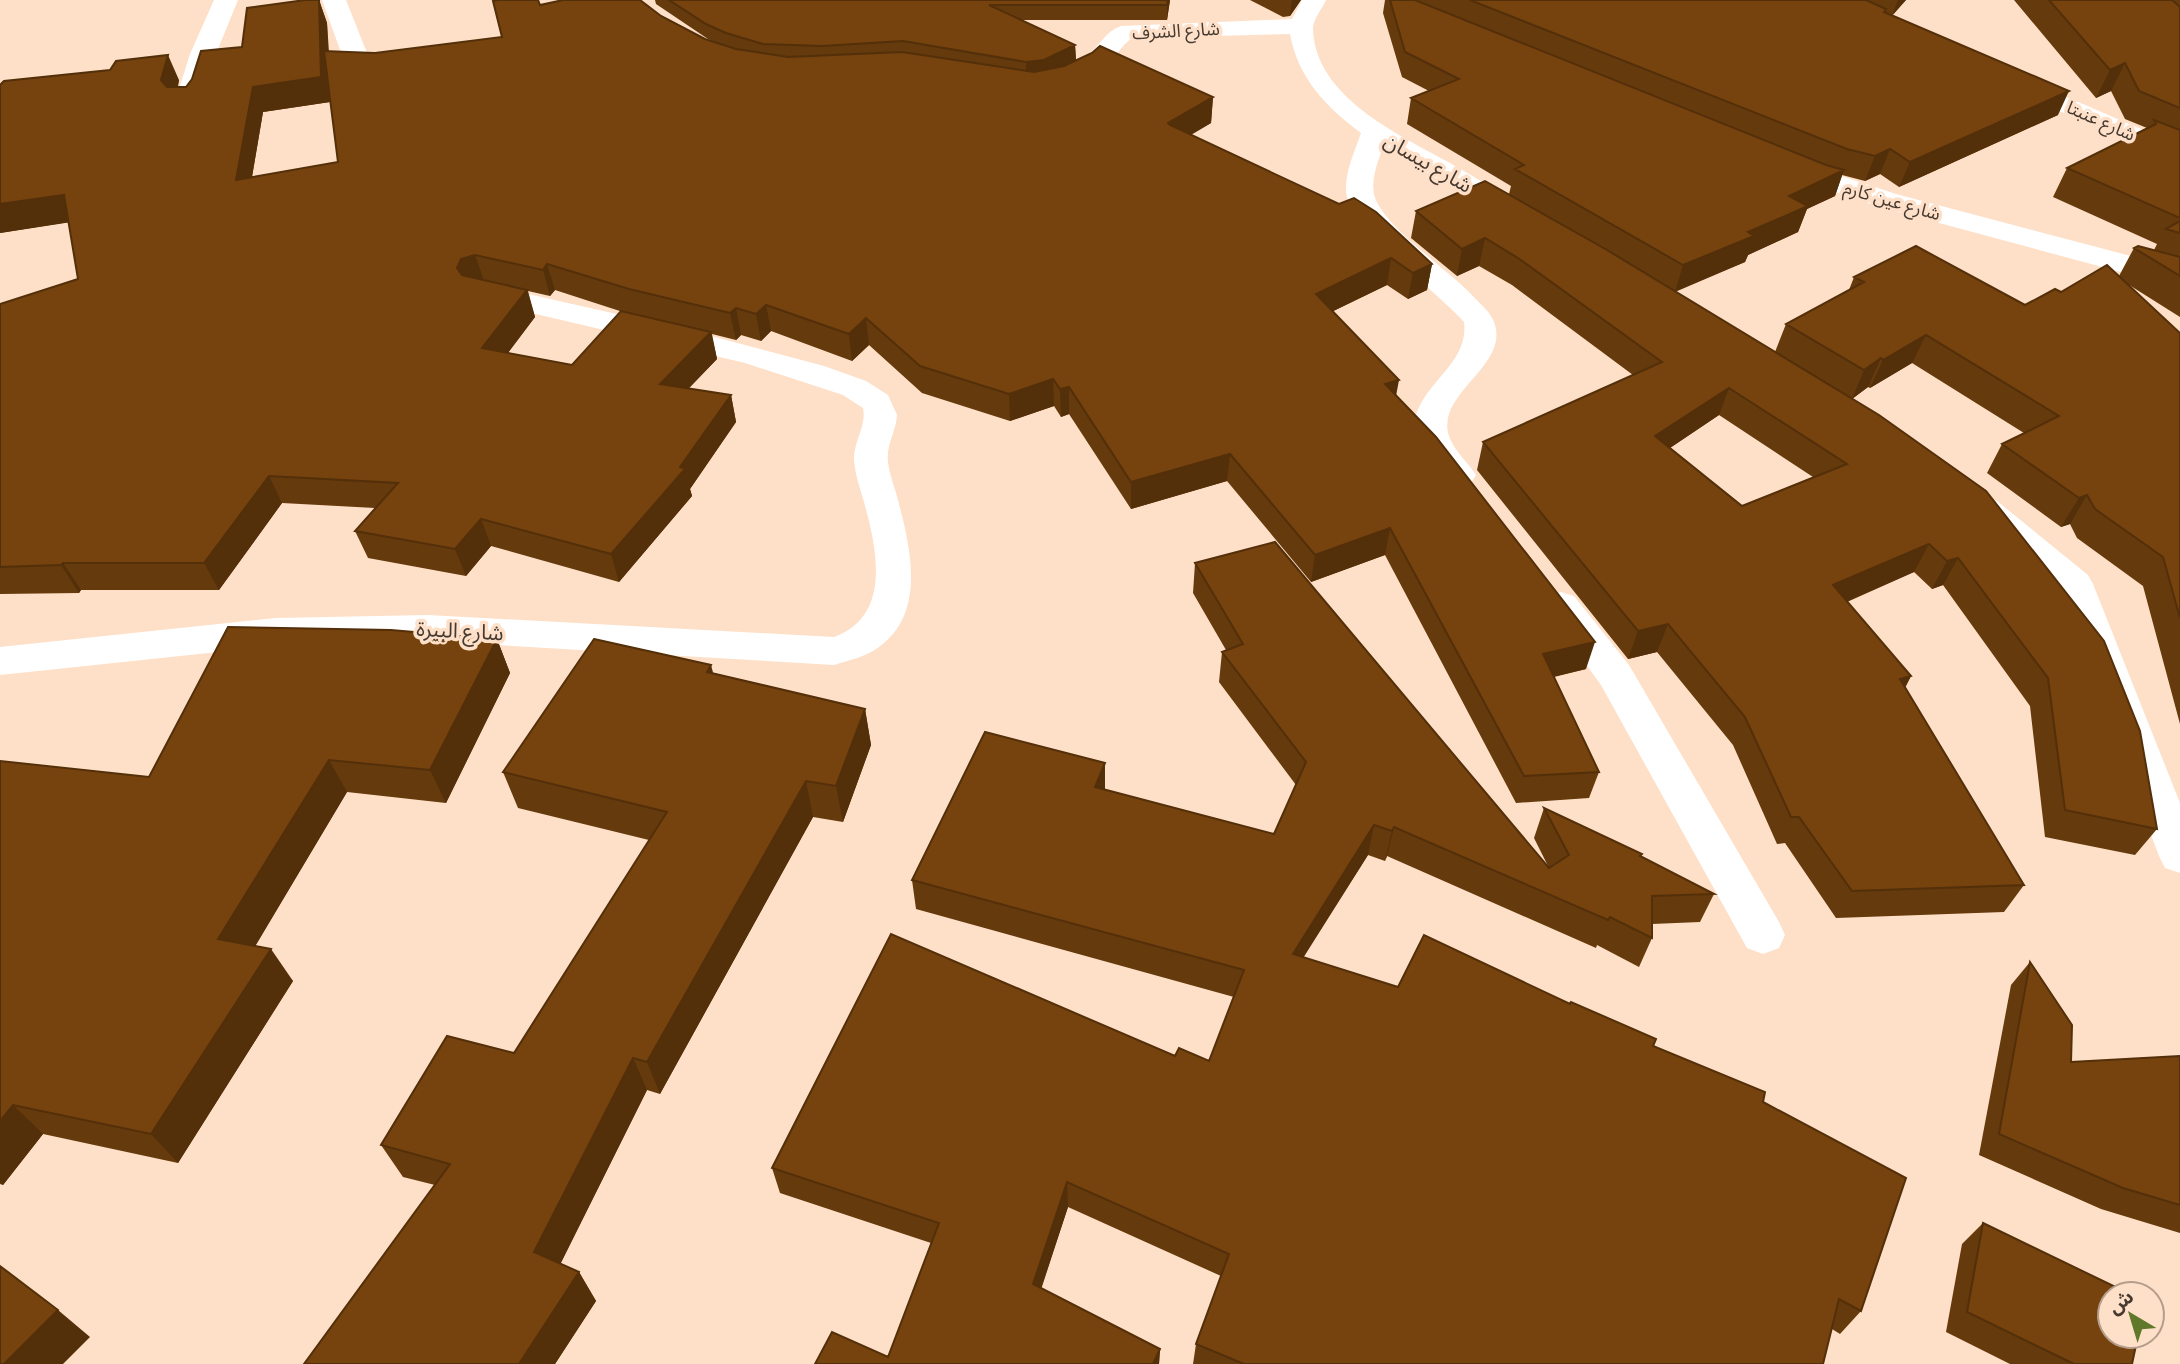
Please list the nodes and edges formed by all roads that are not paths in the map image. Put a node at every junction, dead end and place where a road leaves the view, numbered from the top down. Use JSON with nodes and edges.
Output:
{"nodes":[{"id":1,"x":226,"y":0,"type":"edge"},
{"id":2,"x":334,"y":0,"type":"edge"},
{"id":3,"x":1307,"y":13,"type":"edge"},
{"id":4,"x":356,"y":58,"type":"edge"},
{"id":5,"x":1992,"y":72,"type":"edge"},
{"id":6,"x":1044,"y":87,"type":"edge"},
{"id":7,"x":188,"y":104,"type":"edge"},
{"id":8,"x":1375,"y":132,"type":"junction"},
{"id":9,"x":1763,"y":156,"type":"edge"},
{"id":10,"x":2180,"y":156,"type":"edge"},
{"id":11,"x":1541,"y":228,"type":"edge"},
{"id":12,"x":2180,"y":279,"type":"edge"},
{"id":13,"x":483,"y":293,"type":"edge"},
{"id":14,"x":1957,"y":489,"type":"edge"},
{"id":15,"x":1478,"y":500,"type":"edge"},
{"id":16,"x":1538,"y":576,"type":"edge"},
{"id":17,"x":0,"y":661,"type":"edge"},
{"id":18,"x":2180,"y":856,"type":"edge"},
{"id":19,"x":1763,"y":935,"type":"dead end"}],
"edges":[{"from":1,"to":7,"type":"street"},
{"from":2,"to":4,"type":"street"},
{"from":3,"to":6,"type":"street","name":"شارع الشرف"},
{"from":3,"to":8,"type":"street","name":"شارع بيسان"},
{"from":5,"to":10,"type":"street","name":"شارع عنبتا"},
{"from":8,"to":11,"type":"street","name":"شارع بيسان"},
{"from":8,"to":15,"type":"street"},
{"from":9,"to":12,"type":"street","name":"شارع عين كارم"},
{"from":13,"to":17,"type":"street","name":"شارع البيرة"},
{"from":14,"to":18,"type":"street"},
{"from":16,"to":19,"type":"street"}]}
